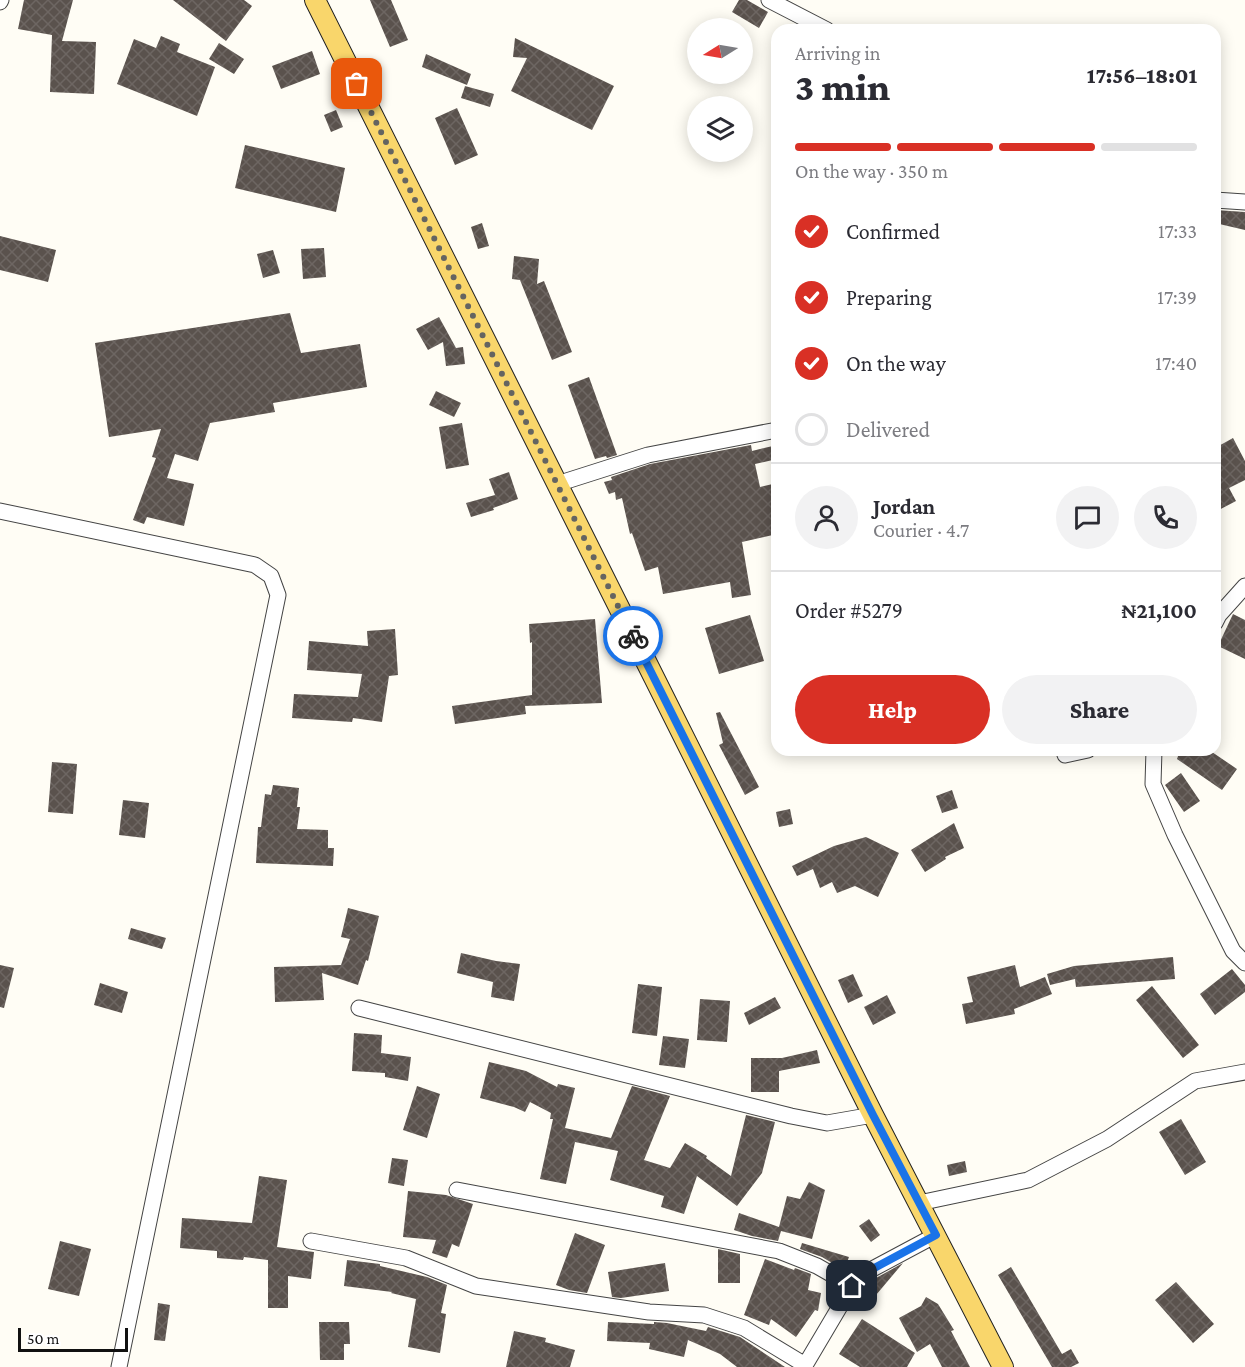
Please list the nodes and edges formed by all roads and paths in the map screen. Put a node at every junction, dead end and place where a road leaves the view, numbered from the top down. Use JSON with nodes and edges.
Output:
{"nodes":[{"id":1,"x":315,"y":0,"type":"edge"},
{"id":2,"x":769,"y":0,"type":"edge"},
{"id":3,"x":815,"y":24,"type":"edge"},
{"id":4,"x":1221,"y":200,"type":"edge"},
{"id":5,"x":1245,"y":202,"type":"edge"},
{"id":6,"x":771,"y":431,"type":"edge"},
{"id":7,"x":557,"y":484,"type":"junction"},
{"id":8,"x":0,"y":511,"type":"edge"},
{"id":9,"x":1245,"y":586,"type":"edge"},
{"id":10,"x":1221,"y":614,"type":"edge"},
{"id":11,"x":1154,"y":756,"type":"edge"},
{"id":12,"x":1245,"y":963,"type":"edge"},
{"id":13,"x":359,"y":1008,"type":"dead end"},
{"id":14,"x":1245,"y":1072,"type":"edge"},
{"id":15,"x":873,"y":1115,"type":"junction"},
{"id":16,"x":458,"y":1190,"type":"dead end"},
{"id":17,"x":920,"y":1203,"type":"junction"},
{"id":18,"x":936,"y":1235,"type":"junction"},
{"id":19,"x":311,"y":1241,"type":"dead end"},
{"id":20,"x":852,"y":1286,"type":"junction"},
{"id":21,"x":804,"y":1366,"type":"edge"},
{"id":22,"x":119,"y":1367,"type":"edge"},
{"id":23,"x":1003,"y":1367,"type":"edge"}],
"edges":[{"from":1,"to":7,"type":"main road"},
{"from":2,"to":3,"type":"street"},
{"from":4,"to":5,"type":"street"},
{"from":6,"to":7,"type":"street"},
{"from":7,"to":15,"type":"main road"},
{"from":8,"to":22,"type":"street"},
{"from":9,"to":10,"type":"street"},
{"from":11,"to":12,"type":"street"},
{"from":13,"to":15,"type":"street"},
{"from":14,"to":17,"type":"street"},
{"from":15,"to":17,"type":"main road"},
{"from":16,"to":20,"type":"street"},
{"from":17,"to":18,"type":"main road"},
{"from":18,"to":20,"type":"street"},
{"from":18,"to":23,"type":"main road"},
{"from":19,"to":21,"type":"street"},
{"from":20,"to":21,"type":"street"}]}
